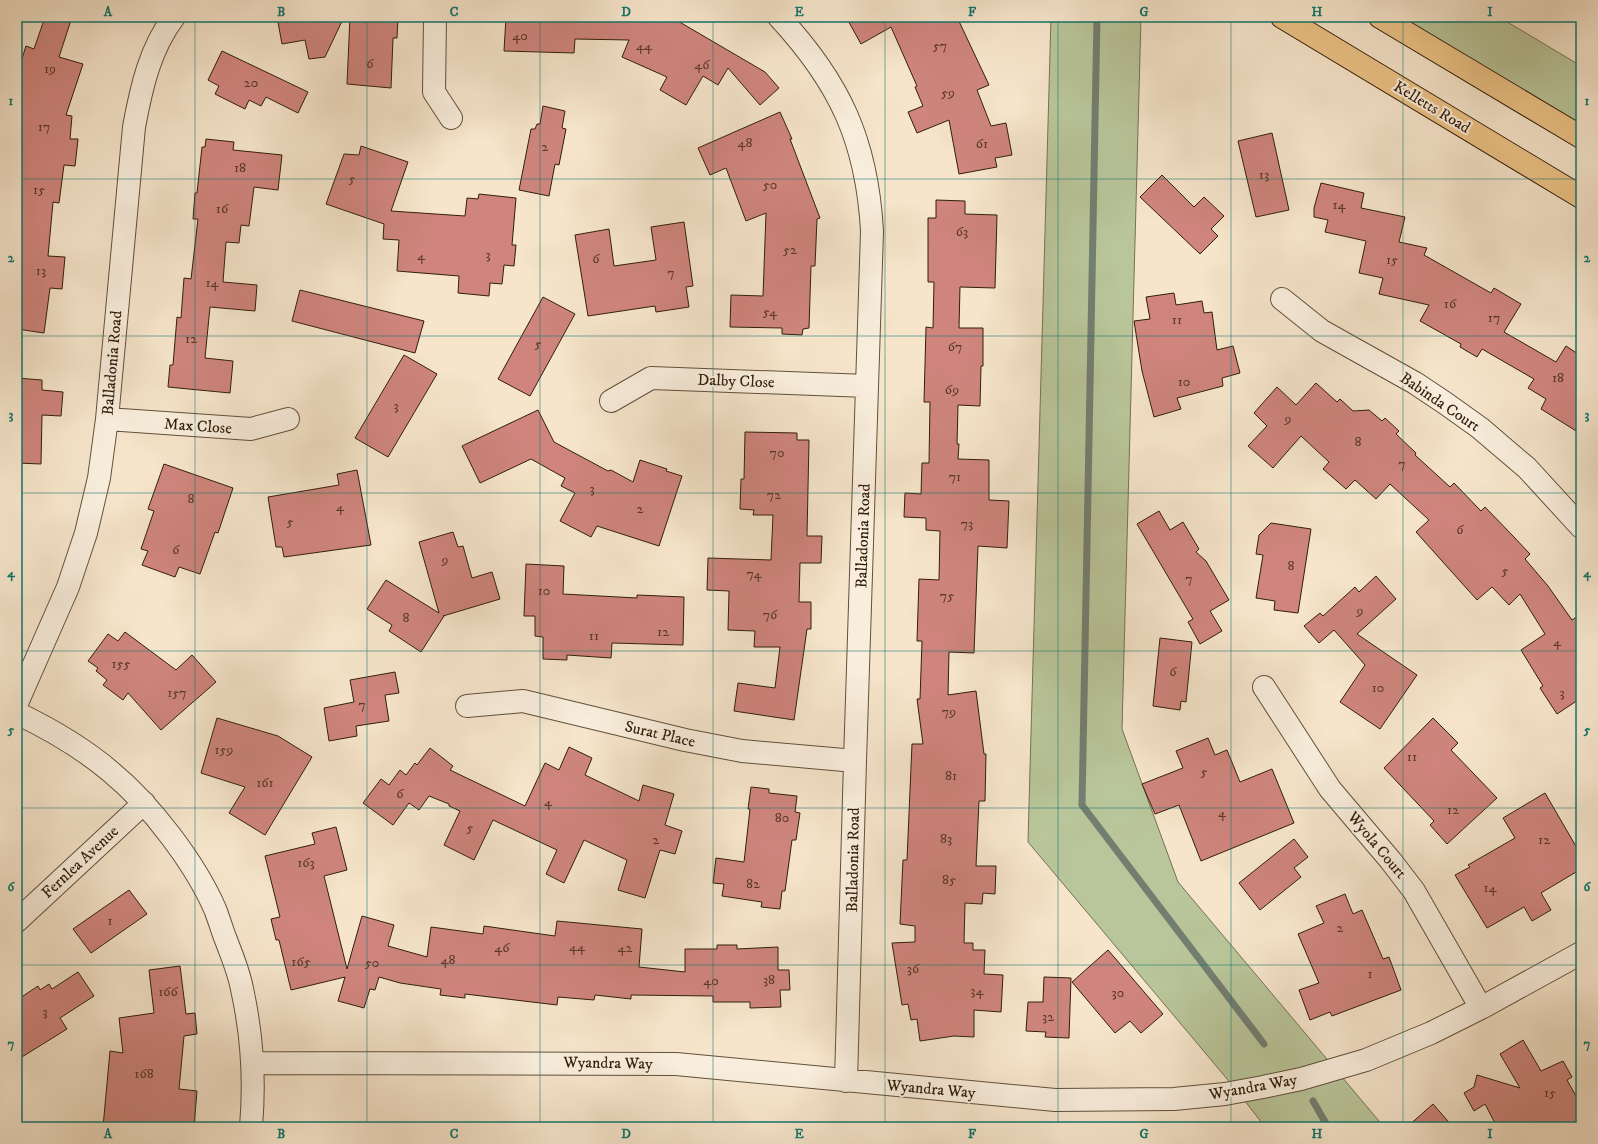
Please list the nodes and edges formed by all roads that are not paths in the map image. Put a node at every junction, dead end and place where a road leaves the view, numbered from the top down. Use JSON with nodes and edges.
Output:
{"nodes":[{"id":1,"x":174,"y":17,"type":"edge"},
{"id":2,"x":434,"y":17,"type":"edge"},
{"id":3,"x":779,"y":17,"type":"edge"},
{"id":4,"x":1282,"y":17,"type":"edge"},
{"id":5,"x":1380,"y":17,"type":"edge"},
{"id":6,"x":451,"y":118,"type":"dead end"},
{"id":7,"x":1581,"y":136,"type":"edge"},
{"id":8,"x":1581,"y":196,"type":"edge"},
{"id":9,"x":1282,"y":299,"type":"dead end"},
{"id":10,"x":867,"y":386,"type":"junction"},
{"id":11,"x":611,"y":401,"type":"dead end"},
{"id":12,"x":107,"y":419,"type":"junction"},
{"id":13,"x":288,"y":419,"type":"dead end"},
{"id":14,"x":1581,"y":527,"type":"edge"},
{"id":15,"x":1264,"y":687,"type":"dead end"},
{"id":16,"x":17,"y":703,"type":"edge"},
{"id":17,"x":467,"y":706,"type":"dead end"},
{"id":18,"x":17,"y":713,"type":"edge"},
{"id":19,"x":855,"y":761,"type":"junction"},
{"id":20,"x":144,"y":803,"type":"junction"},
{"id":21,"x":17,"y":921,"type":"edge"},
{"id":22,"x":1581,"y":953,"type":"edge"},
{"id":23,"x":1481,"y":1008,"type":"junction"},
{"id":24,"x":252,"y":1063,"type":"junction"},
{"id":25,"x":846,"y":1081,"type":"junction"},
{"id":26,"x":251,"y":1127,"type":"edge"}],
"edges":[{"from":1,"to":12,"type":"street","name":"Balladonia Road"},
{"from":2,"to":6,"type":"street"},
{"from":3,"to":10,"type":"street","name":"Balladonia Road"},
{"from":4,"to":8,"type":"main road","name":"Kelletts Road"},
{"from":5,"to":7,"type":"main road"},
{"from":9,"to":14,"type":"street","name":"Babinda Court"},
{"from":10,"to":11,"type":"street","name":"Dalby Close"},
{"from":10,"to":19,"type":"street","name":"Balladonia Road"},
{"from":12,"to":13,"type":"street","name":"Max Close"},
{"from":12,"to":16,"type":"street","name":"Balladonia Road"},
{"from":15,"to":23,"type":"street","name":"Wyola Court"},
{"from":17,"to":19,"type":"street","name":"Surat Place"},
{"from":18,"to":20,"type":"street"},
{"from":19,"to":25,"type":"street","name":"Balladonia Road"},
{"from":20,"to":21,"type":"street","name":"Fernlea Avenue"},
{"from":20,"to":24,"type":"street"},
{"from":22,"to":23,"type":"street","name":"Wyandra Way"},
{"from":23,"to":25,"type":"street","name":"Wyandra Way"},
{"from":24,"to":25,"type":"street","name":"Wyandra Way"},
{"from":24,"to":26,"type":"street"}]}
